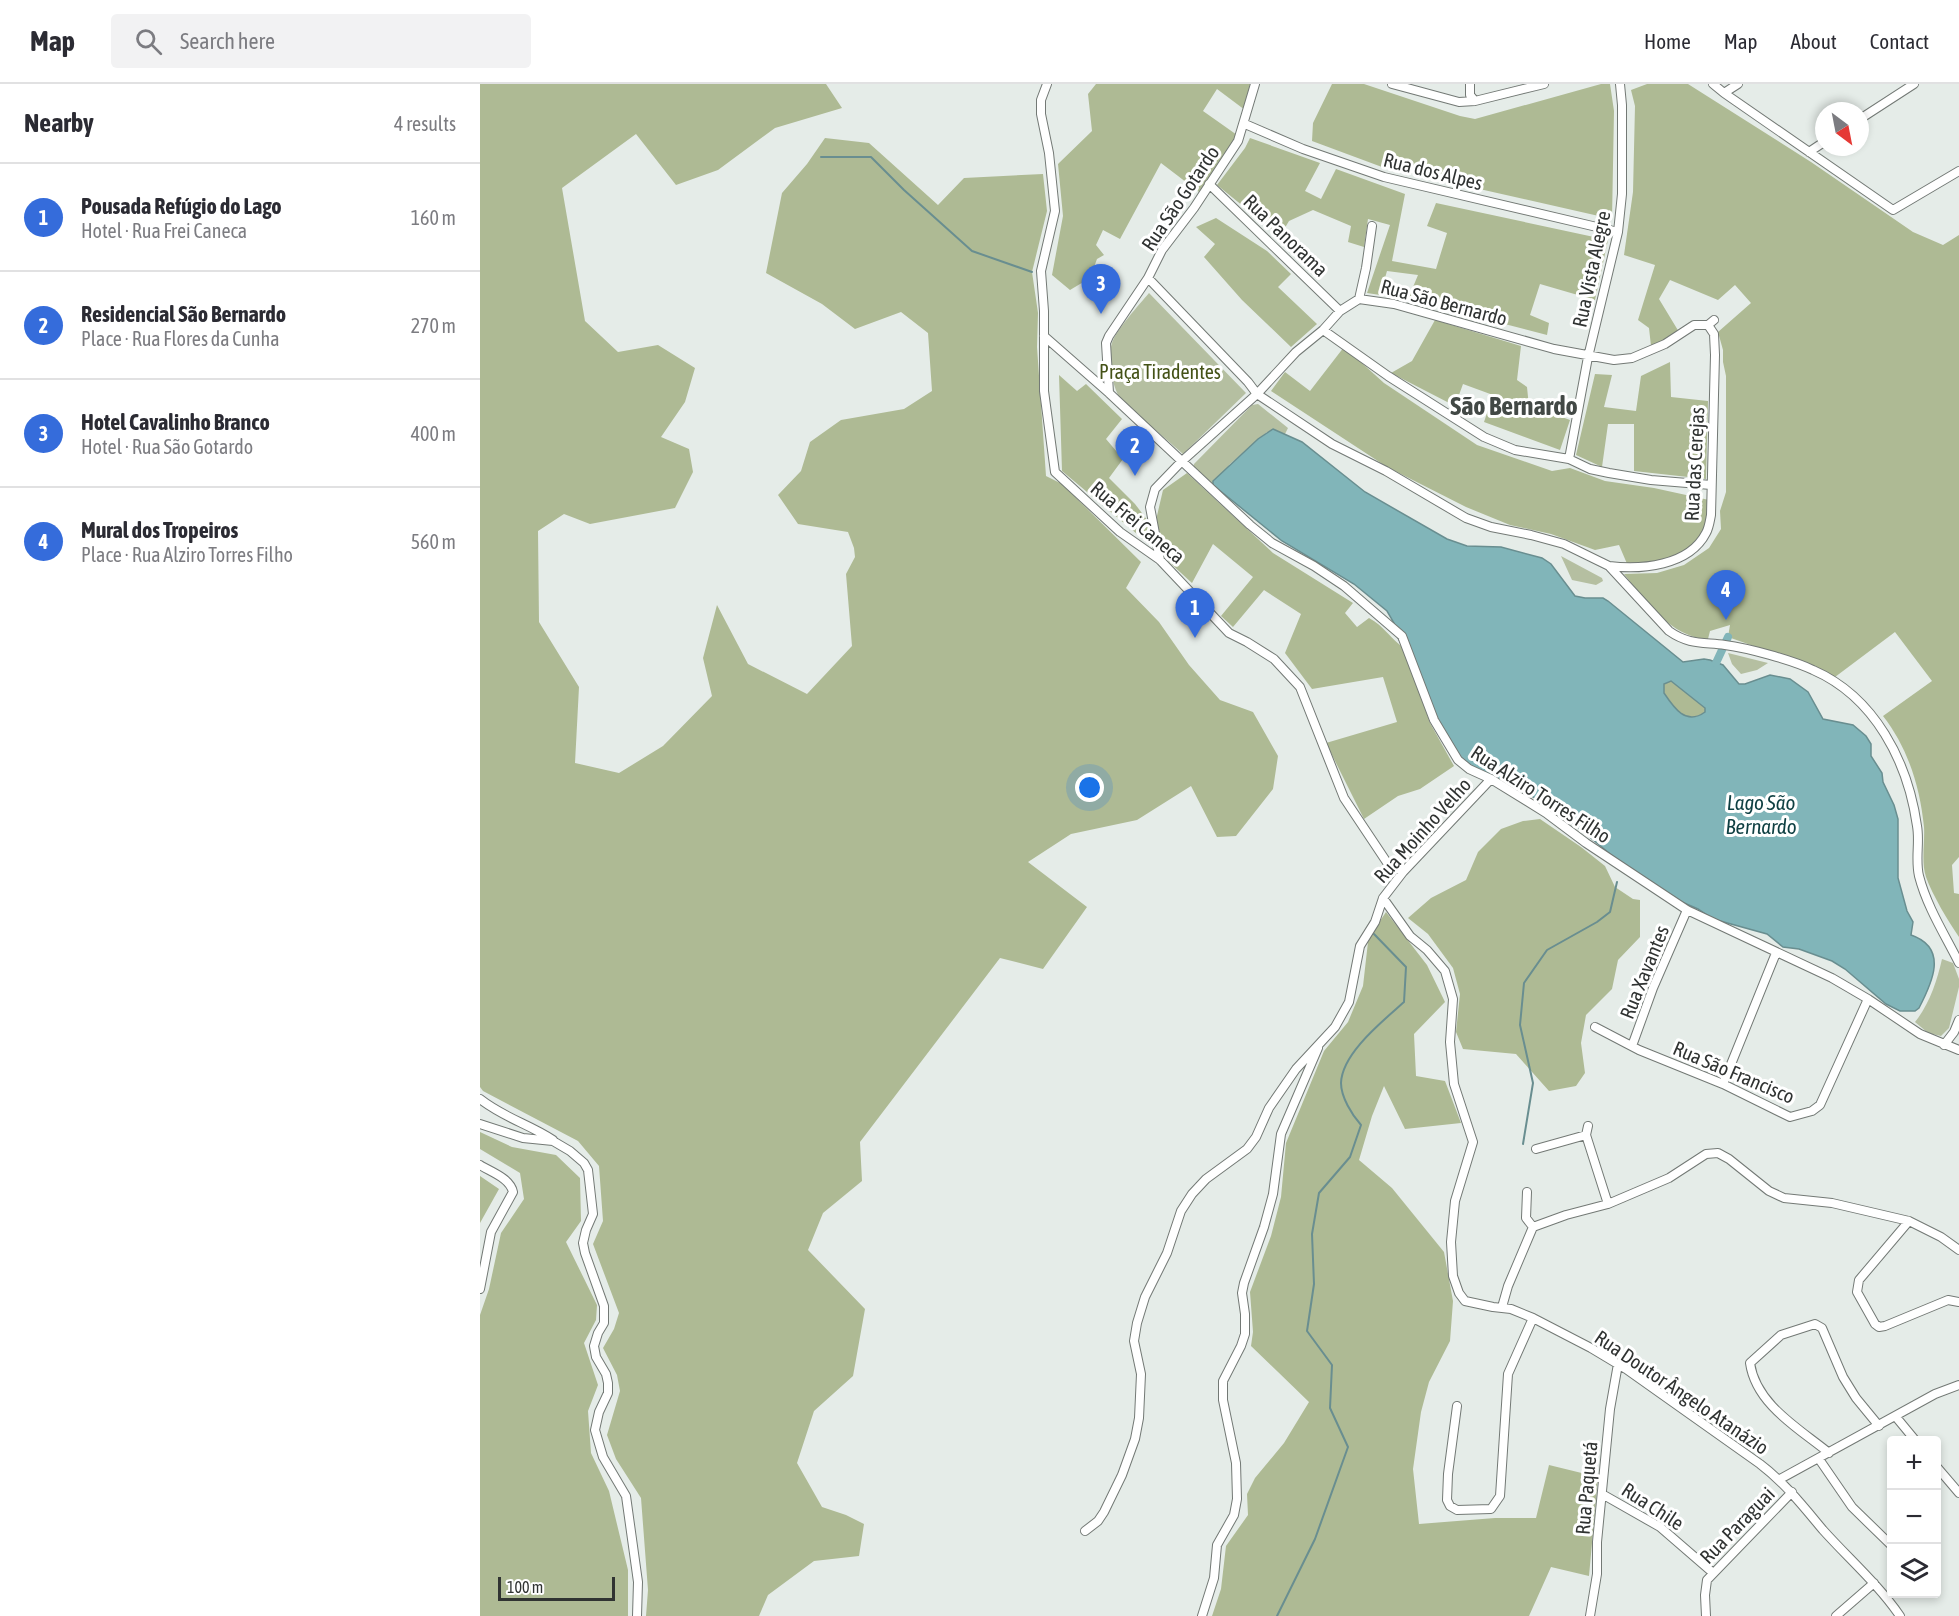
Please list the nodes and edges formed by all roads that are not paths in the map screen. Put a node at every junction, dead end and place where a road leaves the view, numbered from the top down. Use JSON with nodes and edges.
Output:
{"nodes":[{"id":1,"x":1047,"y":84,"type":"edge"},
{"id":2,"x":1255,"y":84,"type":"edge"},
{"id":3,"x":1392,"y":84,"type":"edge"},
{"id":4,"x":1470,"y":84,"type":"edge"},
{"id":5,"x":1544,"y":84,"type":"edge"},
{"id":6,"x":1620,"y":84,"type":"edge"},
{"id":7,"x":1713,"y":84,"type":"edge"},
{"id":8,"x":1738,"y":84,"type":"edge"},
{"id":9,"x":1914,"y":84,"type":"edge"},
{"id":10,"x":1724,"y":93,"type":"junction"},
{"id":11,"x":1475,"y":100,"type":"junction"},
{"id":12,"x":1869,"y":113,"type":"edge"},
{"id":13,"x":1245,"y":124,"type":"junction"},
{"id":14,"x":1815,"y":148,"type":"edge"},
{"id":15,"x":1809,"y":152,"type":"junction"},
{"id":16,"x":1959,"y":171,"type":"edge"},
{"id":17,"x":1209,"y":184,"type":"junction"},
{"id":18,"x":1372,"y":226,"type":"dead end"},
{"id":19,"x":1618,"y":232,"type":"junction"},
{"id":20,"x":1148,"y":278,"type":"junction"},
{"id":21,"x":1359,"y":299,"type":"junction"},
{"id":22,"x":1340,"y":311,"type":"junction"},
{"id":23,"x":1711,"y":322,"type":"joint"},
{"id":24,"x":1323,"y":330,"type":"junction"},
{"id":25,"x":1044,"y":336,"type":"junction"},
{"id":26,"x":1588,"y":357,"type":"junction"},
{"id":27,"x":1109,"y":393,"type":"junction"},
{"id":28,"x":1257,"y":394,"type":"junction"},
{"id":29,"x":1569,"y":459,"type":"junction"},
{"id":30,"x":1181,"y":462,"type":"junction"},
{"id":31,"x":1711,"y":485,"type":"junction"},
{"id":32,"x":1160,"y":560,"type":"junction"},
{"id":33,"x":1609,"y":566,"type":"junction"},
{"id":34,"x":1491,"y":779,"type":"junction"},
{"id":35,"x":1403,"y":872,"type":"junction"},
{"id":36,"x":1383,"y":898,"type":"junction"},
{"id":37,"x":1687,"y":910,"type":"junction"},
{"id":38,"x":1776,"y":953,"type":"junction"},
{"id":39,"x":1959,"y":963,"type":"edge"},
{"id":40,"x":1868,"y":999,"type":"junction"},
{"id":41,"x":1959,"y":1020,"type":"edge"},
{"id":42,"x":1594,"y":1028,"type":"dead end"},
{"id":43,"x":1944,"y":1045,"type":"junction"},
{"id":44,"x":1632,"y":1046,"type":"junction"},
{"id":45,"x":1318,"y":1047,"type":"junction"},
{"id":46,"x":1959,"y":1050,"type":"edge"},
{"id":47,"x":1723,"y":1084,"type":"junction"},
{"id":48,"x":480,"y":1099,"type":"edge"},
{"id":49,"x":480,"y":1124,"type":"edge"},
{"id":50,"x":1588,"y":1126,"type":"dead end"},
{"id":51,"x":1586,"y":1136,"type":"junction"},
{"id":52,"x":557,"y":1143,"type":"junction"},
{"id":53,"x":1536,"y":1149,"type":"dead end"},
{"id":54,"x":480,"y":1165,"type":"edge"},
{"id":55,"x":1527,"y":1191,"type":"dead end"},
{"id":56,"x":1608,"y":1204,"type":"junction"},
{"id":57,"x":1909,"y":1221,"type":"junction"},
{"id":58,"x":1533,"y":1227,"type":"junction"},
{"id":59,"x":1959,"y":1250,"type":"edge"},
{"id":60,"x":480,"y":1289,"type":"edge"},
{"id":61,"x":1959,"y":1302,"type":"edge"},
{"id":62,"x":1502,"y":1307,"type":"junction"},
{"id":63,"x":1533,"y":1318,"type":"junction"},
{"id":64,"x":1618,"y":1364,"type":"junction"},
{"id":65,"x":1959,"y":1385,"type":"edge"},
{"id":66,"x":1457,"y":1406,"type":"dead end"},
{"id":67,"x":1896,"y":1417,"type":"junction"},
{"id":68,"x":1879,"y":1426,"type":"junction"},
{"id":69,"x":1913,"y":1436,"type":"edge"},
{"id":70,"x":1829,"y":1452,"type":"junction"},
{"id":71,"x":1818,"y":1460,"type":"junction"},
{"id":72,"x":1941,"y":1472,"type":"edge"},
{"id":73,"x":1780,"y":1479,"type":"junction"},
{"id":74,"x":1792,"y":1492,"type":"junction"},
{"id":75,"x":1959,"y":1493,"type":"edge"},
{"id":76,"x":1602,"y":1494,"type":"junction"},
{"id":77,"x":1085,"y":1531,"type":"dead end"},
{"id":78,"x":1890,"y":1544,"type":"edge"},
{"id":79,"x":1712,"y":1572,"type":"junction"},
{"id":80,"x":1874,"y":1583,"type":"junction"},
{"id":81,"x":637,"y":1616,"type":"edge"},
{"id":82,"x":1202,"y":1616,"type":"edge"},
{"id":83,"x":1590,"y":1616,"type":"edge"},
{"id":84,"x":1706,"y":1616,"type":"edge"},
{"id":85,"x":1836,"y":1616,"type":"edge"},
{"id":86,"x":1900,"y":1616,"type":"edge"}],
"edges":[{"from":1,"to":25,"type":"street","name":"Rua Frei Caneca"},
{"from":2,"to":13,"type":"street","name":"Rua São Gotardo"},
{"from":3,"to":11,"type":"street"},
{"from":4,"to":11,"type":"street"},
{"from":5,"to":11,"type":"street"},
{"from":6,"to":19,"type":"street","name":"Rua Vista Alegre"},
{"from":7,"to":10,"type":"street"},
{"from":8,"to":10,"type":"street"},
{"from":9,"to":12,"type":"street"},
{"from":10,"to":15,"type":"street"},
{"from":13,"to":17,"type":"street","name":"Rua São Gotardo"},
{"from":13,"to":19,"type":"street","name":"Rua dos Alpes"},
{"from":14,"to":15,"type":"street"},
{"from":15,"to":16,"type":"street"},
{"from":17,"to":20,"type":"street","name":"Rua São Gotardo"},
{"from":17,"to":22,"type":"street","name":"Rua Panorama"},
{"from":18,"to":21,"type":"street"},
{"from":19,"to":26,"type":"street","name":"Rua Vista Alegre"},
{"from":20,"to":27,"type":"street","name":"Rua São Gotardo"},
{"from":20,"to":28,"type":"street"},
{"from":21,"to":22,"type":"street","name":"Rua São Bernardo"},
{"from":21,"to":26,"type":"street","name":"Rua São Bernardo"},
{"from":22,"to":24,"type":"street","name":"Rua São Bernardo"},
{"from":23,"to":26,"type":"street","name":"Rua São Bernardo"},
{"from":23,"to":31,"type":"street","name":"Rua das Cerejas"},
{"from":24,"to":28,"type":"street","name":"Rua São Bernardo"},
{"from":24,"to":29,"type":"street"},
{"from":25,"to":27,"type":"street","name":"Rua Alziro Torres Filho"},
{"from":25,"to":32,"type":"street","name":"Rua Frei Caneca"},
{"from":26,"to":29,"type":"street","name":"Rua Vista Alegre"},
{"from":27,"to":30,"type":"street","name":"Rua Alziro Torres Filho"},
{"from":28,"to":30,"type":"street","name":"Rua São Bernardo"},
{"from":28,"to":33,"type":"street"},
{"from":29,"to":31,"type":"street"},
{"from":30,"to":32,"type":"street","name":"Rua São Bernardo"},
{"from":30,"to":34,"type":"street","name":"Rua Alziro Torres Filho"},
{"from":31,"to":33,"type":"street","name":"Rua das Cerejas"},
{"from":32,"to":35,"type":"street","name":"Rua Frei Caneca"},
{"from":33,"to":39,"type":"street"},
{"from":34,"to":35,"type":"street","name":"Rua Moinho Velho"},
{"from":34,"to":37,"type":"street","name":"Rua Alziro Torres Filho"},
{"from":35,"to":36,"type":"street","name":"Rua Moinho Velho"},
{"from":36,"to":45,"type":"street","name":"Rua Moinho Velho"},
{"from":36,"to":62,"type":"street","name":"Rua Doutor Ângelo Atanázio"},
{"from":37,"to":38,"type":"street","name":"Rua Alziro Torres Filho"},
{"from":37,"to":44,"type":"street","name":"Rua Xavantes"},
{"from":38,"to":40,"type":"street","name":"Rua Alziro Torres Filho"},
{"from":38,"to":47,"type":"street"},
{"from":40,"to":43,"type":"street","name":"Rua Alziro Torres Filho"},
{"from":40,"to":47,"type":"street","name":"Rua São Francisco"},
{"from":41,"to":43,"type":"street"},
{"from":42,"to":44,"type":"street","name":"Rua São Francisco"},
{"from":43,"to":46,"type":"street","name":"Rua Alziro Torres Filho"},
{"from":44,"to":47,"type":"street","name":"Rua São Francisco"},
{"from":45,"to":77,"type":"street","name":"Rua Moinho Velho"},
{"from":45,"to":82,"type":"street"},
{"from":48,"to":52,"type":"street"},
{"from":49,"to":52,"type":"street"},
{"from":50,"to":51,"type":"street"},
{"from":51,"to":53,"type":"street"},
{"from":51,"to":56,"type":"street"},
{"from":52,"to":81,"type":"street"},
{"from":54,"to":60,"type":"street"},
{"from":55,"to":58,"type":"street"},
{"from":56,"to":57,"type":"street"},
{"from":56,"to":58,"type":"street"},
{"from":57,"to":59,"type":"street"},
{"from":57,"to":61,"type":"street"},
{"from":58,"to":62,"type":"street"},
{"from":62,"to":63,"type":"street","name":"Rua Doutor Ângelo Atanázio"},
{"from":63,"to":64,"type":"street","name":"Rua Doutor Ângelo Atanázio"},
{"from":63,"to":66,"type":"street"},
{"from":64,"to":73,"type":"street","name":"Rua Doutor Ângelo Atanázio"},
{"from":64,"to":76,"type":"street","name":"Rua Paquetá"},
{"from":65,"to":67,"type":"street"},
{"from":67,"to":68,"type":"street"},
{"from":67,"to":69,"type":"street"},
{"from":68,"to":70,"type":"street"},
{"from":68,"to":70,"type":"street"},
{"from":70,"to":71,"type":"street"},
{"from":71,"to":73,"type":"street"},
{"from":71,"to":78,"type":"street"},
{"from":72,"to":75,"type":"street"},
{"from":73,"to":74,"type":"street","name":"Rua Doutor Ângelo Atanázio"},
{"from":74,"to":79,"type":"street","name":"Rua Paraguai"},
{"from":74,"to":80,"type":"street","name":"Rua Doutor Ângelo Atanázio"},
{"from":76,"to":79,"type":"street","name":"Rua Chile"},
{"from":76,"to":83,"type":"street","name":"Rua Paquetá"},
{"from":79,"to":84,"type":"street","name":"Rua Paraguai"},
{"from":80,"to":85,"type":"street"},
{"from":80,"to":86,"type":"street","name":"Rua Doutor Ângelo Atanázio"}]}
